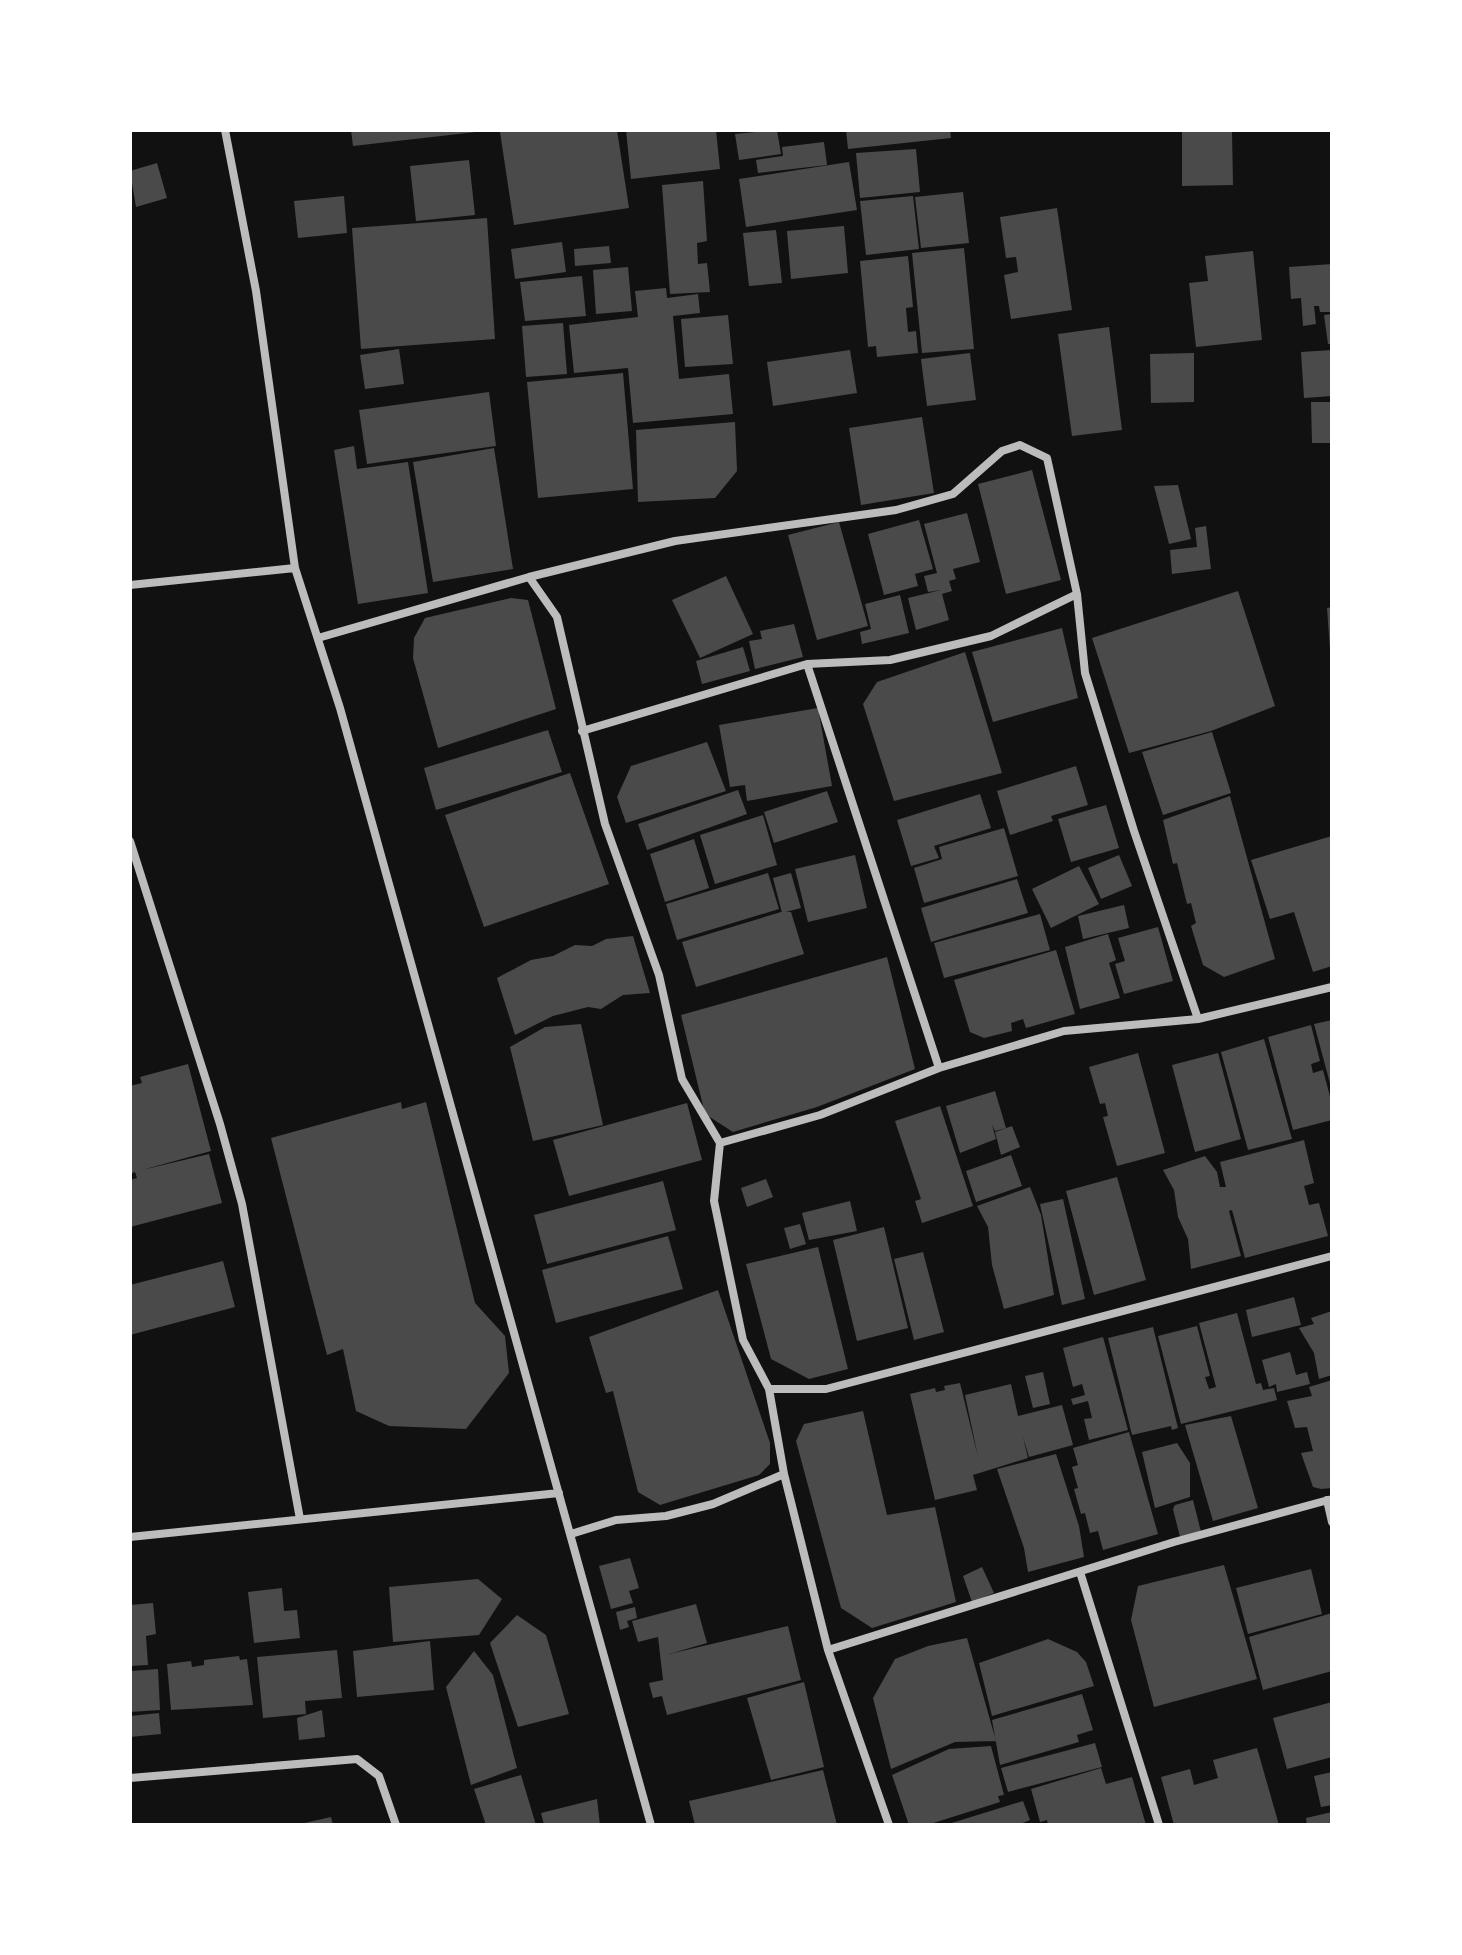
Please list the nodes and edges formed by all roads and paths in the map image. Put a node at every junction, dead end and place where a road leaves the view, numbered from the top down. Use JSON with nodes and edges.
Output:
{"nodes":[{"id":1,"x":225,"y":130,"type":"edge"},
{"id":2,"x":295,"y":568,"type":"junction"},
{"id":3,"x":529,"y":577,"type":"junction"},
{"id":4,"x":130,"y":585,"type":"edge"},
{"id":5,"x":1077,"y":594,"type":"junction"},
{"id":6,"x":318,"y":638,"type":"junction"},
{"id":7,"x":807,"y":664,"type":"junction"},
{"id":8,"x":582,"y":731,"type":"junction"},
{"id":9,"x":130,"y":841,"type":"edge"},
{"id":10,"x":1332,"y":987,"type":"edge"},
{"id":11,"x":1198,"y":1019,"type":"junction"},
{"id":12,"x":939,"y":1068,"type":"junction"},
{"id":13,"x":720,"y":1143,"type":"junction"},
{"id":14,"x":1332,"y":1256,"type":"edge"},
{"id":15,"x":769,"y":1389,"type":"junction"},
{"id":16,"x":784,"y":1474,"type":"junction"},
{"id":17,"x":559,"y":1493,"type":"junction"},
{"id":18,"x":1329,"y":1499,"type":"edge"},
{"id":19,"x":300,"y":1519,"type":"junction"},
{"id":20,"x":1332,"y":1522,"type":"edge"},
{"id":21,"x":571,"y":1534,"type":"junction"},
{"id":22,"x":130,"y":1537,"type":"edge"},
{"id":23,"x":1080,"y":1572,"type":"junction"},
{"id":24,"x":828,"y":1650,"type":"junction"},
{"id":25,"x":130,"y":1778,"type":"edge"},
{"id":26,"x":396,"y":1825,"type":"edge"},
{"id":27,"x":651,"y":1825,"type":"edge"},
{"id":28,"x":889,"y":1825,"type":"edge"},
{"id":29,"x":1159,"y":1825,"type":"edge"}],
"edges":[{"from":1,"to":2,"type":"street"},
{"from":2,"to":4,"type":"street"},
{"from":2,"to":6,"type":"street"},
{"from":3,"to":5,"type":"street"},
{"from":3,"to":6,"type":"street"},
{"from":3,"to":8,"type":"street"},
{"from":5,"to":7,"type":"street"},
{"from":5,"to":11,"type":"street"},
{"from":6,"to":17,"type":"street"},
{"from":7,"to":8,"type":"street"},
{"from":7,"to":12,"type":"street"},
{"from":8,"to":13,"type":"street"},
{"from":9,"to":19,"type":"street"},
{"from":10,"to":11,"type":"street"},
{"from":11,"to":12,"type":"street"},
{"from":12,"to":13,"type":"street"},
{"from":13,"to":15,"type":"street"},
{"from":14,"to":15,"type":"street"},
{"from":15,"to":16,"type":"street"},
{"from":16,"to":21,"type":"street"},
{"from":16,"to":24,"type":"street"},
{"from":17,"to":19,"type":"street"},
{"from":17,"to":21,"type":"street"},
{"from":18,"to":20,"type":"street"},
{"from":18,"to":23,"type":"street"},
{"from":19,"to":22,"type":"street"},
{"from":21,"to":27,"type":"street"},
{"from":23,"to":24,"type":"street"},
{"from":23,"to":29,"type":"street"},
{"from":24,"to":28,"type":"street"},
{"from":25,"to":26,"type":"street"}]}
